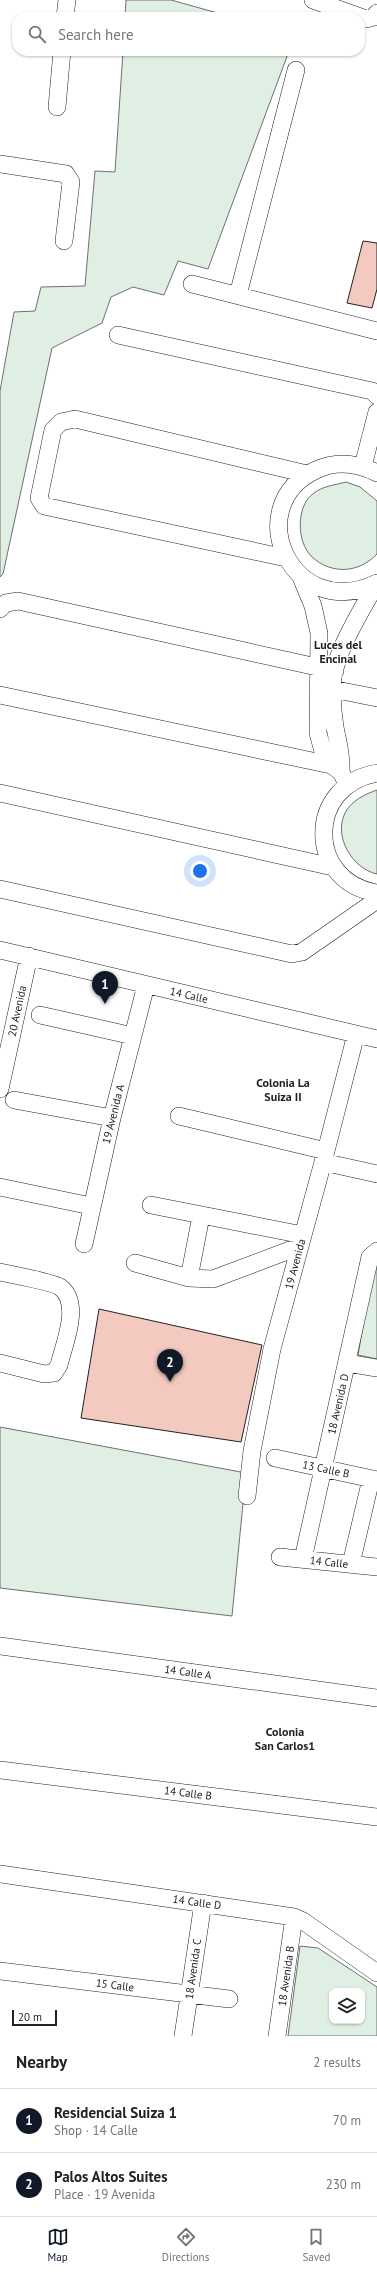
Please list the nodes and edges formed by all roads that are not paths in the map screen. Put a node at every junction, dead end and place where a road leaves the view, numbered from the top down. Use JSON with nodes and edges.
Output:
{"nodes":[{"id":1,"x":66,"y":0,"type":"edge"},
{"id":2,"x":313,"y":0,"type":"edge"},
{"id":3,"x":65,"y":12,"type":"edge"},
{"id":4,"x":346,"y":12,"type":"edge"},
{"id":5,"x":377,"y":14,"type":"edge"},
{"id":6,"x":365,"y":19,"type":"edge"},
{"id":7,"x":61,"y":56,"type":"edge"},
{"id":8,"x":296,"y":70,"type":"dead end"},
{"id":9,"x":56,"y":107,"type":"dead end"},
{"id":10,"x":0,"y":164,"type":"edge"},
{"id":11,"x":64,"y":240,"type":"dead end"},
{"id":12,"x":192,"y":284,"type":"dead end"},
{"id":13,"x":238,"y":295,"type":"junction"},
{"id":14,"x":377,"y":331,"type":"edge"},
{"id":15,"x":118,"y":335,"type":"dead end"},
{"id":16,"x":377,"y":396,"type":"edge"},
{"id":17,"x":377,"y":412,"type":"edge"},
{"id":18,"x":370,"y":469,"type":"edge"},
{"id":19,"x":307,"y":474,"type":"junction"},
{"id":20,"x":286,"y":558,"type":"junction"},
{"id":21,"x":301,"y":577,"type":"junction"},
{"id":22,"x":375,"y":590,"type":"edge"},
{"id":23,"x":0,"y":608,"type":"edge"},
{"id":24,"x":318,"y":667,"type":"junction"},
{"id":25,"x":335,"y":671,"type":"junction"},
{"id":26,"x":325,"y":687,"type":"junction"},
{"id":27,"x":0,"y":695,"type":"edge"},
{"id":28,"x":377,"y":698,"type":"edge"},
{"id":29,"x":377,"y":772,"type":"edge"},
{"id":30,"x":339,"y":774,"type":"junction"},
{"id":31,"x":0,"y":793,"type":"edge"},
{"id":32,"x":333,"y":867,"type":"junction"},
{"id":33,"x":0,"y":889,"type":"edge"},
{"id":34,"x":377,"y":893,"type":"edge"},
{"id":35,"x":377,"y":900,"type":"edge"},
{"id":36,"x":0,"y":950,"type":"edge"},
{"id":37,"x":29,"y":956,"type":"junction"},
{"id":38,"x":146,"y":984,"type":"junction"},
{"id":39,"x":40,"y":1015,"type":"dead end"},
{"id":40,"x":356,"y":1034,"type":"junction"},
{"id":41,"x":133,"y":1036,"type":"junction"},
{"id":42,"x":377,"y":1039,"type":"edge"},
{"id":43,"x":1,"y":1084,"type":"edge"},
{"id":44,"x":14,"y":1100,"type":"dead end"},
{"id":45,"x":180,"y":1116,"type":"dead end"},
{"id":46,"x":112,"y":1118,"type":"junction"},
{"id":47,"x":324,"y":1157,"type":"junction"},
{"id":48,"x":377,"y":1174,"type":"edge"},
{"id":49,"x":0,"y":1187,"type":"edge"},
{"id":50,"x":151,"y":1205,"type":"dead end"},
{"id":51,"x":91,"y":1206,"type":"junction"},
{"id":52,"x":201,"y":1216,"type":"junction"},
{"id":53,"x":303,"y":1235,"type":"junction"},
{"id":54,"x":84,"y":1244,"type":"dead end"},
{"id":55,"x":376,"y":1251,"type":"edge"},
{"id":56,"x":298,"y":1253,"type":"junction"},
{"id":57,"x":135,"y":1263,"type":"dead end"},
{"id":58,"x":0,"y":1272,"type":"edge"},
{"id":59,"x":188,"y":1278,"type":"junction"},
{"id":60,"x":0,"y":1363,"type":"edge"},
{"id":61,"x":348,"y":1363,"type":"junction"},
{"id":62,"x":377,"y":1368,"type":"edge"},
{"id":63,"x":275,"y":1458,"type":"dead end"},
{"id":64,"x":324,"y":1468,"type":"junction"},
{"id":65,"x":374,"y":1480,"type":"edge"},
{"id":66,"x":247,"y":1496,"type":"dead end"},
{"id":67,"x":280,"y":1557,"type":"dead end"},
{"id":68,"x":303,"y":1559,"type":"junction"},
{"id":69,"x":351,"y":1564,"type":"junction"},
{"id":70,"x":377,"y":1567,"type":"edge"},
{"id":71,"x":0,"y":1646,"type":"edge"},
{"id":72,"x":377,"y":1698,"type":"edge"},
{"id":73,"x":0,"y":1770,"type":"edge"},
{"id":74,"x":377,"y":1817,"type":"edge"},
{"id":75,"x":0,"y":1874,"type":"edge"},
{"id":76,"x":203,"y":1903,"type":"junction"},
{"id":77,"x":294,"y":1917,"type":"junction"},
{"id":78,"x":0,"y":1971,"type":"edge"},
{"id":79,"x":377,"y":1973,"type":"edge"},
{"id":80,"x":189,"y":1993,"type":"junction"},
{"id":81,"x":229,"y":1999,"type":"dead end"},
{"id":82,"x":183,"y":2036,"type":"edge"},
{"id":83,"x":277,"y":2036,"type":"edge"}],
"edges":[{"from":1,"to":3,"type":"street"},
{"from":2,"to":4,"type":"street"},
{"from":5,"to":6,"type":"street"},
{"from":7,"to":9,"type":"street"},
{"from":8,"to":13,"type":"street"},
{"from":10,"to":11,"type":"street"},
{"from":12,"to":13,"type":"street"},
{"from":13,"to":14,"type":"street"},
{"from":15,"to":16,"type":"street"},
{"from":17,"to":18,"type":"street"},
{"from":18,"to":19,"type":"street"},
{"from":19,"to":20,"type":"street"},
{"from":19,"to":20,"type":"street"},
{"from":20,"to":21,"type":"street"},
{"from":21,"to":22,"type":"street"},
{"from":21,"to":24,"type":"street"},
{"from":22,"to":25,"type":"street"},
{"from":23,"to":24,"type":"street"},
{"from":24,"to":25,"type":"street"},
{"from":24,"to":26,"type":"street"},
{"from":25,"to":26,"type":"street"},
{"from":26,"to":28,"type":"street"},
{"from":26,"to":30,"type":"street"},
{"from":27,"to":30,"type":"street"},
{"from":29,"to":30,"type":"street"},
{"from":30,"to":32,"type":"street"},
{"from":31,"to":32,"type":"street"},
{"from":32,"to":34,"type":"street"},
{"from":33,"to":35,"type":"street"},
{"from":36,"to":37,"type":"street","name":"14 Calle"},
{"from":37,"to":38,"type":"street","name":"14 Calle"},
{"from":37,"to":43,"type":"street","name":"20 Avenida"},
{"from":38,"to":40,"type":"street","name":"14 Calle"},
{"from":38,"to":41,"type":"street","name":"19 Avenida A"},
{"from":39,"to":41,"type":"street"},
{"from":40,"to":42,"type":"street","name":"14 Calle"},
{"from":40,"to":47,"type":"street","name":"19 Avenida"},
{"from":41,"to":46,"type":"street","name":"19 Avenida A"},
{"from":44,"to":46,"type":"street"},
{"from":45,"to":47,"type":"street"},
{"from":46,"to":51,"type":"street","name":"19 Avenida A"},
{"from":47,"to":48,"type":"street"},
{"from":47,"to":53,"type":"street","name":"19 Avenida"},
{"from":49,"to":51,"type":"street"},
{"from":50,"to":52,"type":"street"},
{"from":51,"to":54,"type":"street","name":"19 Avenida A"},
{"from":52,"to":53,"type":"street"},
{"from":52,"to":59,"type":"street"},
{"from":53,"to":56,"type":"street","name":"19 Avenida"},
{"from":55,"to":61,"type":"street","name":"18 Avenida D"},
{"from":56,"to":59,"type":"street"},
{"from":56,"to":66,"type":"street","name":"19 Avenida"},
{"from":57,"to":59,"type":"street"},
{"from":58,"to":60,"type":"street"},
{"from":61,"to":62,"type":"street"},
{"from":61,"to":64,"type":"street","name":"18 Avenida D"},
{"from":63,"to":64,"type":"street","name":"13 Calle B"},
{"from":64,"to":65,"type":"street","name":"13 Calle B"},
{"from":64,"to":68,"type":"street","name":"18 Avenida D"},
{"from":65,"to":69,"type":"street"},
{"from":67,"to":68,"type":"street","name":"14 Calle"},
{"from":68,"to":69,"type":"street","name":"14 Calle"},
{"from":69,"to":70,"type":"street","name":"14 Calle"},
{"from":71,"to":72,"type":"street","name":"14 Calle A"},
{"from":73,"to":74,"type":"street","name":"14 Calle B"},
{"from":75,"to":76,"type":"street","name":"14 Calle D"},
{"from":76,"to":77,"type":"street","name":"14 Calle D"},
{"from":76,"to":80,"type":"street","name":"18 Avenida C"},
{"from":77,"to":79,"type":"street","name":"14 Calle D"},
{"from":77,"to":83,"type":"street","name":"18 Avenida B"},
{"from":78,"to":80,"type":"street","name":"15 Calle"},
{"from":80,"to":81,"type":"street","name":"15 Calle"},
{"from":80,"to":82,"type":"street","name":"18 Avenida C"}]}
